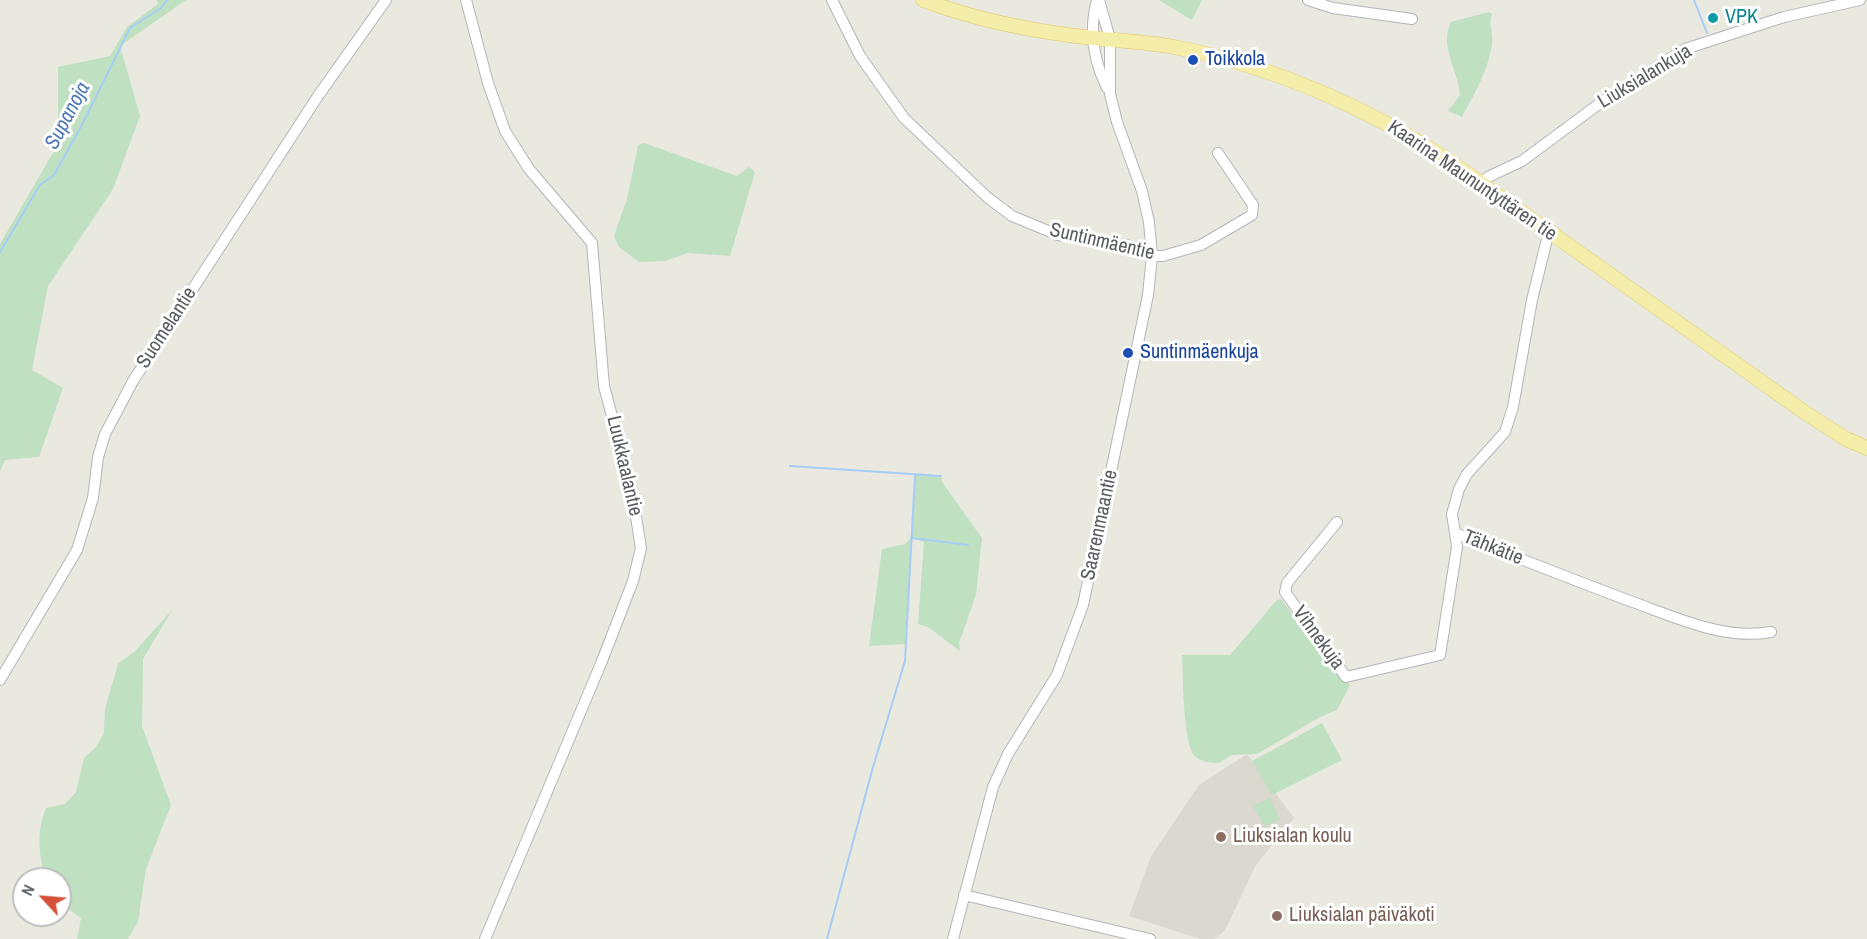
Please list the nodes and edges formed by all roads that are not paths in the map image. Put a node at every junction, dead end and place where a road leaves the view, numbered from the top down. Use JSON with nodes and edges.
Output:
{"nodes":[{"id":1,"x":386,"y":0,"type":"edge"},
{"id":2,"x":466,"y":0,"type":"edge"},
{"id":3,"x":832,"y":0,"type":"edge"},
{"id":4,"x":923,"y":0,"type":"edge"},
{"id":5,"x":1098,"y":0,"type":"edge"},
{"id":6,"x":1308,"y":0,"type":"edge"},
{"id":7,"x":1860,"y":0,"type":"edge"},
{"id":8,"x":1838,"y":1,"type":"edge"},
{"id":9,"x":1355,"y":6,"type":"edge"},
{"id":10,"x":1412,"y":19,"type":"dead end"},
{"id":11,"x":1092,"y":38,"type":"junction"},
{"id":12,"x":1110,"y":39,"type":"junction"},
{"id":13,"x":1110,"y":94,"type":"junction"},
{"id":14,"x":1218,"y":153,"type":"dead end"},
{"id":15,"x":1482,"y":183,"type":"junction"},
{"id":16,"x":1549,"y":231,"type":"junction"},
{"id":17,"x":1152,"y":256,"type":"junction"},
{"id":18,"x":1867,"y":448,"type":"edge"},
{"id":19,"x":1337,"y":522,"type":"dead end"},
{"id":20,"x":1455,"y":533,"type":"junction"},
{"id":21,"x":1771,"y":632,"type":"dead end"},
{"id":22,"x":0,"y":680,"type":"edge"},
{"id":23,"x":964,"y":895,"type":"junction"},
{"id":24,"x":485,"y":939,"type":"edge"},
{"id":25,"x":953,"y":939,"type":"edge"},
{"id":26,"x":1150,"y":939,"type":"edge"}],
"edges":[{"from":1,"to":22,"type":"street","name":"Suomelantie"},
{"from":2,"to":24,"type":"street","name":"Luukkaalantie"},
{"from":3,"to":17,"type":"street","name":"Suntinmäentie"},
{"from":4,"to":11,"type":"main road","name":"Kaarina Maununtyttären tie"},
{"from":5,"to":11,"type":"street"},
{"from":5,"to":12,"type":"street","name":"Saarenmaantie"},
{"from":6,"to":9,"type":"street"},
{"from":7,"to":8,"type":"street","name":"Liuksialankuja"},
{"from":8,"to":15,"type":"street","name":"Liuksialankuja"},
{"from":9,"to":10,"type":"street"},
{"from":11,"to":12,"type":"main road","name":"Kaarina Maununtyttären tie"},
{"from":11,"to":13,"type":"street","name":"Saarenmaantie"},
{"from":12,"to":13,"type":"street","name":"Saarenmaantie"},
{"from":12,"to":15,"type":"main road","name":"Kaarina Maununtyttären tie"},
{"from":13,"to":17,"type":"street","name":"Saarenmaantie"},
{"from":14,"to":17,"type":"street","name":"Suntinmäentie"},
{"from":15,"to":16,"type":"main road","name":"Kaarina Maununtyttären tie"},
{"from":16,"to":18,"type":"main road","name":"Kaarina Maununtyttären tie"},
{"from":16,"to":20,"type":"street","name":"Tähkätie"},
{"from":17,"to":23,"type":"street","name":"Saarenmaantie"},
{"from":19,"to":20,"type":"street","name":"Vihnekuja"},
{"from":20,"to":21,"type":"street","name":"Tähkätie"},
{"from":23,"to":25,"type":"street","name":"Saarenmaantie"},
{"from":23,"to":26,"type":"street"}]}
